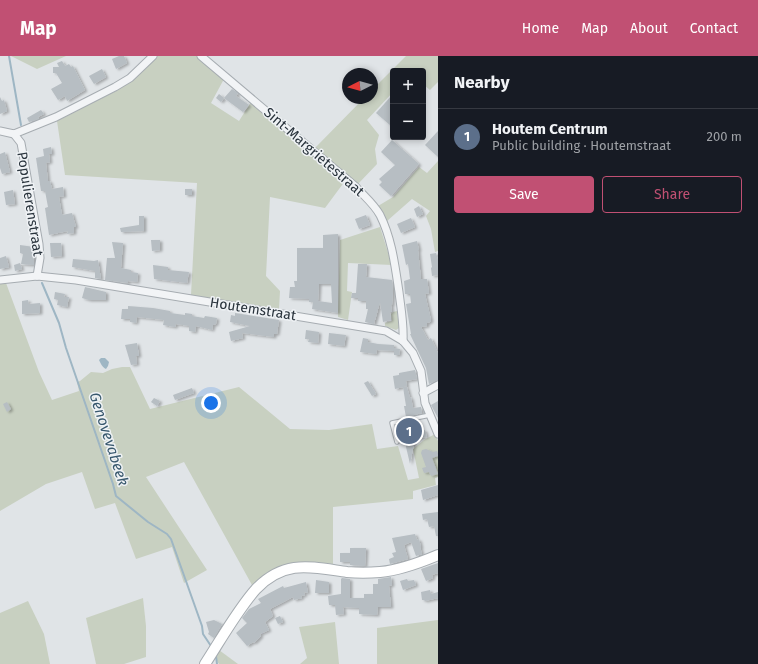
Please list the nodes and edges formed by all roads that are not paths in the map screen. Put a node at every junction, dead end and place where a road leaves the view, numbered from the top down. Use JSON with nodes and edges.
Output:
{"nodes":[{"id":1,"x":154,"y":56,"type":"edge"},
{"id":2,"x":201,"y":56,"type":"edge"},
{"id":3,"x":0,"y":130,"type":"edge"},
{"id":4,"x":14,"y":134,"type":"junction"},
{"id":5,"x":37,"y":276,"type":"junction"},
{"id":6,"x":0,"y":280,"type":"edge"},
{"id":7,"x":403,"y":341,"type":"junction"},
{"id":8,"x":438,"y":385,"type":"edge"},
{"id":9,"x":423,"y":393,"type":"junction"},
{"id":10,"x":430,"y":415,"type":"junction"},
{"id":11,"x":438,"y":434,"type":"edge"},
{"id":12,"x":397,"y":442,"type":"dead end"},
{"id":13,"x":438,"y":555,"type":"edge"},
{"id":14,"x":205,"y":664,"type":"edge"}],
"edges":[{"from":1,"to":4,"type":"street","name":"Populierenstraat"},
{"from":2,"to":7,"type":"street","name":"Sint-Margrietestraat"},
{"from":3,"to":4,"type":"street","name":"Populierenstraat"},
{"from":4,"to":5,"type":"street","name":"Populierenstraat"},
{"from":5,"to":6,"type":"street","name":"Houtemstraat"},
{"from":5,"to":7,"type":"street","name":"Houtemstraat"},
{"from":7,"to":9,"type":"street","name":"Houtemstraat"},
{"from":8,"to":9,"type":"street"},
{"from":9,"to":10,"type":"street","name":"Houtemstraat"},
{"from":10,"to":11,"type":"street","name":"Houtemstraat"},
{"from":10,"to":12,"type":"lane"},
{"from":13,"to":14,"type":"street"}]}
